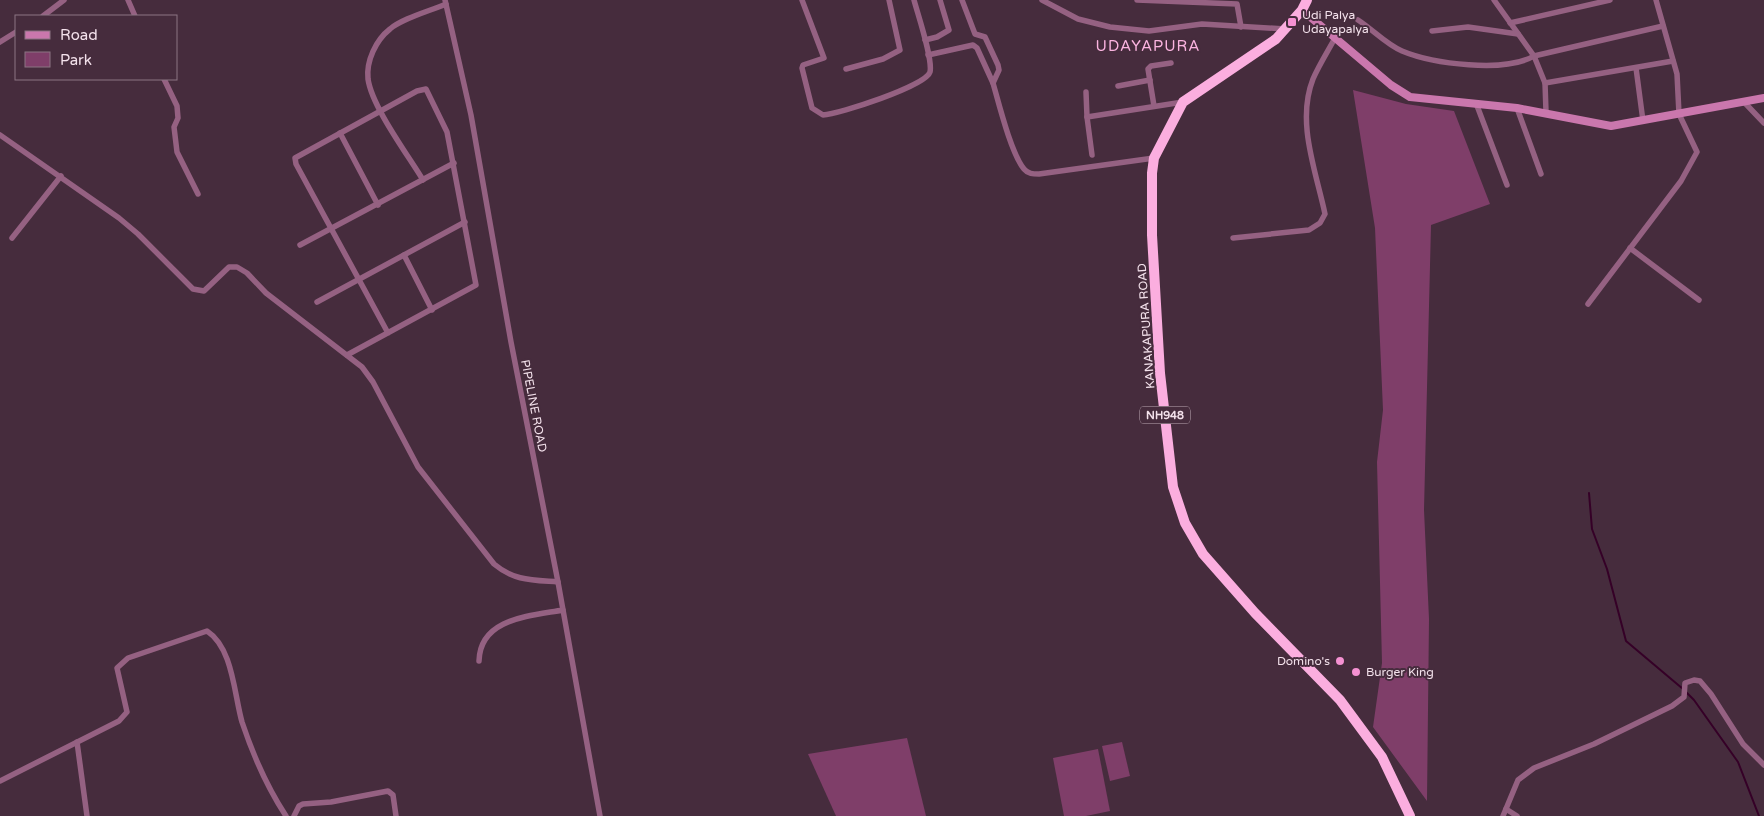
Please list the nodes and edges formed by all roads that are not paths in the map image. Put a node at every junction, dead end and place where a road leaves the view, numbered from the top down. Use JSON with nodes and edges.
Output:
{"nodes":[{"id":1,"x":64,"y":0,"type":"edge"},
{"id":2,"x":128,"y":0,"type":"edge"},
{"id":3,"x":802,"y":0,"type":"edge"},
{"id":4,"x":889,"y":0,"type":"edge"},
{"id":5,"x":914,"y":0,"type":"edge"},
{"id":6,"x":940,"y":0,"type":"edge"},
{"id":7,"x":962,"y":0,"type":"edge"},
{"id":8,"x":1042,"y":0,"type":"edge"},
{"id":9,"x":1137,"y":0,"type":"edge"},
{"id":10,"x":1307,"y":0,"type":"edge"},
{"id":11,"x":1494,"y":0,"type":"edge"},
{"id":12,"x":1610,"y":0,"type":"edge"},
{"id":13,"x":1656,"y":0,"type":"edge"},
{"id":14,"x":446,"y":2,"type":"edge"},
{"id":15,"x":1302,"y":10,"type":"junction"},
{"id":16,"x":44,"y":15,"type":"edge"},
{"id":17,"x":135,"y":15,"type":"edge"},
{"id":18,"x":1358,"y":20,"type":"dead end"},
{"id":19,"x":1510,"y":23,"type":"junction"},
{"id":20,"x":1663,"y":26,"type":"junction"},
{"id":21,"x":1241,"y":27,"type":"junction"},
{"id":22,"x":1287,"y":29,"type":"junction"},
{"id":23,"x":1432,"y":32,"type":"dead end"},
{"id":24,"x":15,"y":33,"type":"edge"},
{"id":25,"x":1518,"y":34,"type":"junction"},
{"id":26,"x":1335,"y":38,"type":"junction"},
{"id":27,"x":925,"y":40,"type":"junction"},
{"id":28,"x":0,"y":42,"type":"edge"},
{"id":29,"x":928,"y":55,"type":"junction"},
{"id":30,"x":1534,"y":56,"type":"junction"},
{"id":31,"x":1673,"y":61,"type":"junction"},
{"id":32,"x":1171,"y":62,"type":"dead end"},
{"id":33,"x":1636,"y":68,"type":"junction"},
{"id":34,"x":846,"y":69,"type":"dead end"},
{"id":35,"x":164,"y":80,"type":"edge"},
{"id":36,"x":1150,"y":80,"type":"junction"},
{"id":37,"x":993,"y":83,"type":"junction"},
{"id":38,"x":1545,"y":83,"type":"junction"},
{"id":39,"x":1118,"y":86,"type":"dead end"},
{"id":40,"x":1086,"y":92,"type":"dead end"},
{"id":41,"x":1764,"y":98,"type":"edge"},
{"id":42,"x":1183,"y":102,"type":"junction"},
{"id":43,"x":1744,"y":102,"type":"junction"},
{"id":44,"x":1476,"y":103,"type":"junction"},
{"id":45,"x":1154,"y":106,"type":"junction"},
{"id":46,"x":1517,"y":108,"type":"junction"},
{"id":47,"x":382,"y":111,"type":"junction"},
{"id":48,"x":1546,"y":112,"type":"junction"},
{"id":49,"x":1679,"y":114,"type":"junction"},
{"id":50,"x":1087,"y":117,"type":"junction"},
{"id":51,"x":1643,"y":120,"type":"junction"},
{"id":52,"x":1764,"y":123,"type":"edge"},
{"id":53,"x":340,"y":133,"type":"junction"},
{"id":54,"x":0,"y":135,"type":"edge"},
{"id":55,"x":1092,"y":155,"type":"dead end"},
{"id":56,"x":1154,"y":158,"type":"junction"},
{"id":57,"x":454,"y":163,"type":"junction"},
{"id":58,"x":1541,"y":174,"type":"dead end"},
{"id":59,"x":61,"y":176,"type":"junction"},
{"id":60,"x":423,"y":180,"type":"junction"},
{"id":61,"x":1507,"y":185,"type":"dead end"},
{"id":62,"x":198,"y":194,"type":"dead end"},
{"id":63,"x":378,"y":205,"type":"junction"},
{"id":64,"x":464,"y":222,"type":"junction"},
{"id":65,"x":332,"y":230,"type":"junction"},
{"id":66,"x":12,"y":238,"type":"dead end"},
{"id":67,"x":1233,"y":238,"type":"dead end"},
{"id":68,"x":300,"y":246,"type":"dead end"},
{"id":69,"x":1630,"y":248,"type":"junction"},
{"id":70,"x":404,"y":255,"type":"junction"},
{"id":71,"x":360,"y":280,"type":"junction"},
{"id":72,"x":1699,"y":300,"type":"dead end"},
{"id":73,"x":317,"y":302,"type":"dead end"},
{"id":74,"x":1588,"y":304,"type":"dead end"},
{"id":75,"x":432,"y":310,"type":"junction"},
{"id":76,"x":388,"y":333,"type":"junction"},
{"id":77,"x":347,"y":355,"type":"junction"},
{"id":78,"x":558,"y":582,"type":"junction"},
{"id":79,"x":563,"y":610,"type":"junction"},
{"id":80,"x":480,"y":661,"type":"dead end"},
{"id":81,"x":77,"y":742,"type":"junction"},
{"id":82,"x":1764,"y":765,"type":"edge"},
{"id":83,"x":0,"y":781,"type":"edge"},
{"id":84,"x":1506,"y":809,"type":"junction"},
{"id":85,"x":87,"y":816,"type":"edge"},
{"id":86,"x":286,"y":816,"type":"edge"},
{"id":87,"x":294,"y":816,"type":"edge"},
{"id":88,"x":396,"y":816,"type":"edge"},
{"id":89,"x":600,"y":816,"type":"edge"},
{"id":90,"x":1410,"y":816,"type":"edge"},
{"id":91,"x":1503,"y":816,"type":"edge"},
{"id":92,"x":1517,"y":816,"type":"edge"}],
"edges":[{"from":1,"to":16,"type":"street"},
{"from":2,"to":17,"type":"street"},
{"from":3,"to":29,"type":"street"},
{"from":4,"to":34,"type":"street"},
{"from":5,"to":27,"type":"street"},
{"from":6,"to":27,"type":"street"},
{"from":7,"to":37,"type":"street"},
{"from":8,"to":21,"type":"street"},
{"from":9,"to":21,"type":"street"},
{"from":10,"to":15,"type":"highway","name":"KANAKAPURA ROAD","number":"NH948"},
{"from":11,"to":19,"type":"street"},
{"from":12,"to":19,"type":"street"},
{"from":13,"to":20,"type":"street"},
{"from":14,"to":47,"type":"street"},
{"from":14,"to":78,"type":"street","name":"PIPELINE ROAD"},
{"from":15,"to":22,"type":"highway","name":"KANAKAPURA ROAD","number":"NH948"},
{"from":15,"to":26,"type":"street"},
{"from":18,"to":30,"type":"street"},
{"from":19,"to":25,"type":"street"},
{"from":20,"to":30,"type":"street"},
{"from":20,"to":31,"type":"street"},
{"from":21,"to":22,"type":"street"},
{"from":22,"to":42,"type":"highway","name":"KANAKAPURA ROAD","number":"NH948"},
{"from":23,"to":25,"type":"street"},
{"from":24,"to":28,"type":"street"},
{"from":25,"to":30,"type":"street"},
{"from":26,"to":44,"type":"street"},
{"from":26,"to":67,"type":"street"},
{"from":27,"to":29,"type":"street"},
{"from":29,"to":37,"type":"street"},
{"from":30,"to":38,"type":"street"},
{"from":31,"to":33,"type":"street"},
{"from":31,"to":49,"type":"street"},
{"from":32,"to":36,"type":"street"},
{"from":33,"to":38,"type":"street"},
{"from":33,"to":51,"type":"street"},
{"from":35,"to":62,"type":"street"},
{"from":36,"to":39,"type":"street"},
{"from":36,"to":45,"type":"street"},
{"from":37,"to":56,"type":"street"},
{"from":38,"to":48,"type":"street"},
{"from":40,"to":50,"type":"street"},
{"from":41,"to":43,"type":"street"},
{"from":42,"to":45,"type":"street"},
{"from":42,"to":56,"type":"highway","name":"KANAKAPURA ROAD","number":"NH948"},
{"from":43,"to":49,"type":"street"},
{"from":43,"to":52,"type":"street"},
{"from":44,"to":46,"type":"street"},
{"from":44,"to":61,"type":"street"},
{"from":45,"to":50,"type":"street"},
{"from":46,"to":48,"type":"street"},
{"from":46,"to":58,"type":"street"},
{"from":47,"to":53,"type":"street"},
{"from":47,"to":57,"type":"street"},
{"from":47,"to":60,"type":"street"},
{"from":48,"to":51,"type":"street"},
{"from":49,"to":51,"type":"street"},
{"from":49,"to":69,"type":"street"},
{"from":50,"to":55,"type":"street"},
{"from":53,"to":63,"type":"street"},
{"from":53,"to":65,"type":"street"},
{"from":54,"to":59,"type":"street"},
{"from":56,"to":90,"type":"highway","name":"KANAKAPURA ROAD","number":"NH948"},
{"from":57,"to":60,"type":"street"},
{"from":57,"to":64,"type":"street"},
{"from":59,"to":66,"type":"street"},
{"from":59,"to":77,"type":"street"},
{"from":60,"to":63,"type":"street"},
{"from":63,"to":65,"type":"street"},
{"from":64,"to":70,"type":"street"},
{"from":64,"to":75,"type":"street"},
{"from":65,"to":68,"type":"street"},
{"from":65,"to":71,"type":"street"},
{"from":69,"to":72,"type":"street"},
{"from":69,"to":74,"type":"street"},
{"from":70,"to":71,"type":"street"},
{"from":70,"to":75,"type":"street"},
{"from":71,"to":73,"type":"street"},
{"from":71,"to":76,"type":"street"},
{"from":75,"to":76,"type":"street"},
{"from":76,"to":77,"type":"street"},
{"from":77,"to":78,"type":"street"},
{"from":78,"to":79,"type":"street","name":"PIPELINE ROAD"},
{"from":79,"to":80,"type":"street"},
{"from":79,"to":89,"type":"street","name":"PIPELINE ROAD"},
{"from":81,"to":83,"type":"street"},
{"from":81,"to":85,"type":"street"},
{"from":81,"to":86,"type":"street"},
{"from":82,"to":84,"type":"street"},
{"from":84,"to":91,"type":"street"},
{"from":84,"to":92,"type":"street"},
{"from":87,"to":88,"type":"street"}]}
